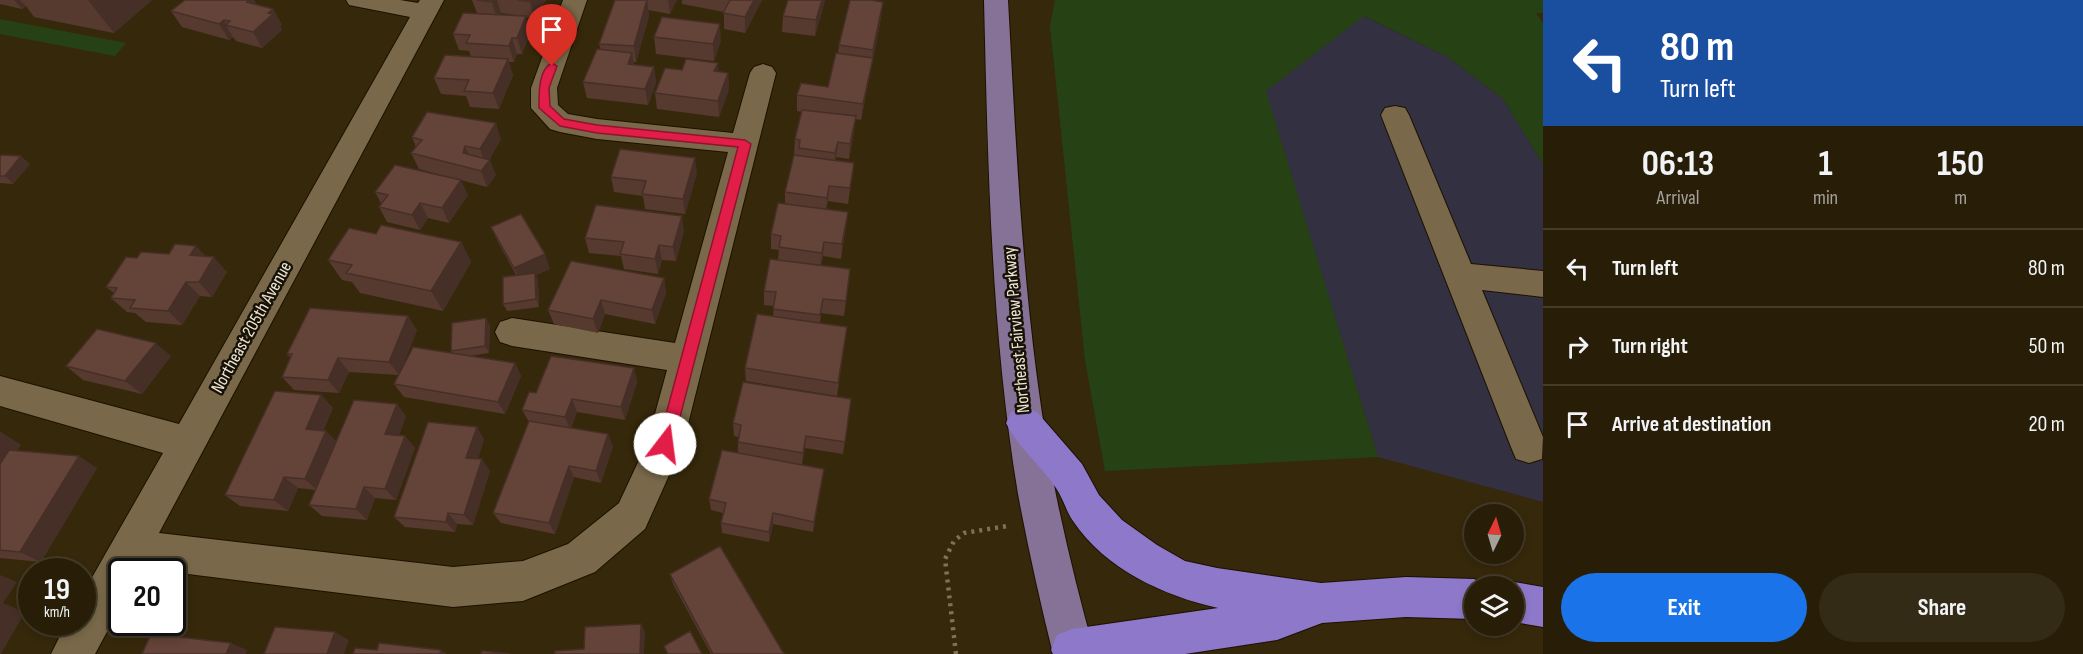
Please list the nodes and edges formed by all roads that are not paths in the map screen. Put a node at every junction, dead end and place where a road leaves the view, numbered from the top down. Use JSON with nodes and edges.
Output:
{"nodes":[{"id":1,"x":358,"y":0,"type":"edge"},
{"id":2,"x":575,"y":0,"type":"edge"},
{"id":3,"x":996,"y":0,"type":"edge"},
{"id":4,"x":429,"y":6,"type":"edge"},
{"id":5,"x":764,"y":73,"type":"dead end"},
{"id":6,"x":1395,"y":115,"type":"dead end"},
{"id":7,"x":745,"y":144,"type":"junction"},
{"id":8,"x":1460,"y":275,"type":"junction"},
{"id":9,"x":1543,"y":284,"type":"edge"},
{"id":10,"x":512,"y":332,"type":"dead end"},
{"id":11,"x":688,"y":359,"type":"junction"},
{"id":12,"x":0,"y":391,"type":"edge"},
{"id":13,"x":1024,"y":423,"type":"junction"},
{"id":14,"x":187,"y":443,"type":"junction"},
{"id":15,"x":1529,"y":447,"type":"dead end"},
{"id":16,"x":129,"y":549,"type":"junction"},
{"id":17,"x":1464,"y":599,"type":"edge"},
{"id":18,"x":1321,"y":603,"type":"junction"},
{"id":19,"x":1524,"y":604,"type":"edge"},
{"id":20,"x":1543,"y":607,"type":"edge"},
{"id":21,"x":1073,"y":652,"type":"edge"},
{"id":22,"x":72,"y":654,"type":"edge"}],
"edges":[{"from":1,"to":4,"type":"street"},
{"from":2,"to":7,"type":"street"},
{"from":3,"to":13,"type":"main road","name":"Northeast Fairview Parkway"},
{"from":4,"to":14,"type":"street","name":"Northeast 205th Avenue"},
{"from":5,"to":7,"type":"street"},
{"from":6,"to":8,"type":"street"},
{"from":7,"to":11,"type":"street"},
{"from":8,"to":9,"type":"street"},
{"from":8,"to":15,"type":"street"},
{"from":10,"to":11,"type":"street"},
{"from":11,"to":16,"type":"street"},
{"from":12,"to":14,"type":"street"},
{"from":13,"to":18,"type":"highway"},
{"from":13,"to":21,"type":"main road","name":"Northeast Fairview Parkway"},
{"from":14,"to":16,"type":"street","name":"Northeast 205th Avenue"},
{"from":16,"to":22,"type":"street","name":"Northeast 205th Avenue"},
{"from":17,"to":18,"type":"highway"},
{"from":18,"to":21,"type":"highway"},
{"from":19,"to":20,"type":"highway"}]}
